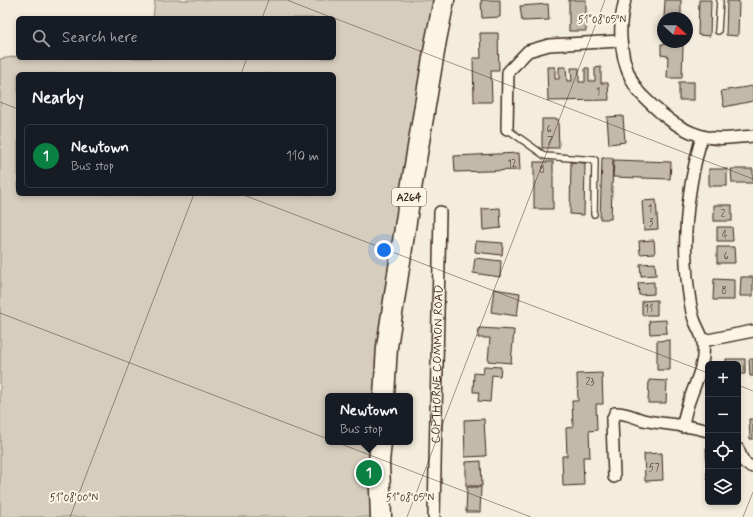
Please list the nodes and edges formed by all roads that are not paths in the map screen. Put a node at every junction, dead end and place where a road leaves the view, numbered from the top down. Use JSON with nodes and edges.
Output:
{"nodes":[{"id":1,"x":444,"y":0,"type":"edge"},
{"id":2,"x":625,"y":0,"type":"edge"},
{"id":3,"x":720,"y":0,"type":"edge"},
{"id":4,"x":718,"y":31,"type":"dead end"},
{"id":5,"x":620,"y":41,"type":"junction"},
{"id":6,"x":507,"y":129,"type":"joint"},
{"id":7,"x":702,"y":136,"type":"junction"},
{"id":8,"x":753,"y":136,"type":"edge"},
{"id":9,"x":440,"y":212,"type":"dead end"},
{"id":10,"x":594,"y":214,"type":"dead end"},
{"id":11,"x":753,"y":331,"type":"edge"},
{"id":12,"x":703,"y":341,"type":"junction"},
{"id":13,"x":384,"y":393,"type":"edge"},
{"id":14,"x":683,"y":427,"type":"junction"},
{"id":15,"x":705,"y":430,"type":"edge"},
{"id":16,"x":381,"y":445,"type":"edge"},
{"id":17,"x":741,"y":458,"type":"edge"},
{"id":18,"x":753,"y":466,"type":"edge"},
{"id":19,"x":614,"y":478,"type":"dead end"},
{"id":20,"x":382,"y":517,"type":"edge"},
{"id":21,"x":434,"y":517,"type":"edge"}],
"edges":[{"from":1,"to":13,"type":"highway","number":"A264"},
{"from":2,"to":5,"type":"street"},
{"from":3,"to":4,"type":"lane"},
{"from":5,"to":6,"type":"street"},
{"from":5,"to":7,"type":"street"},
{"from":6,"to":10,"type":"lane"},
{"from":7,"to":8,"type":"street"},
{"from":7,"to":12,"type":"street"},
{"from":9,"to":21,"type":"street","name":"COPTHORNE COMMON ROAD"},
{"from":11,"to":12,"type":"street"},
{"from":12,"to":14,"type":"street"},
{"from":14,"to":15,"type":"street"},
{"from":14,"to":19,"type":"street"},
{"from":16,"to":20,"type":"highway"},
{"from":17,"to":18,"type":"street"}]}
